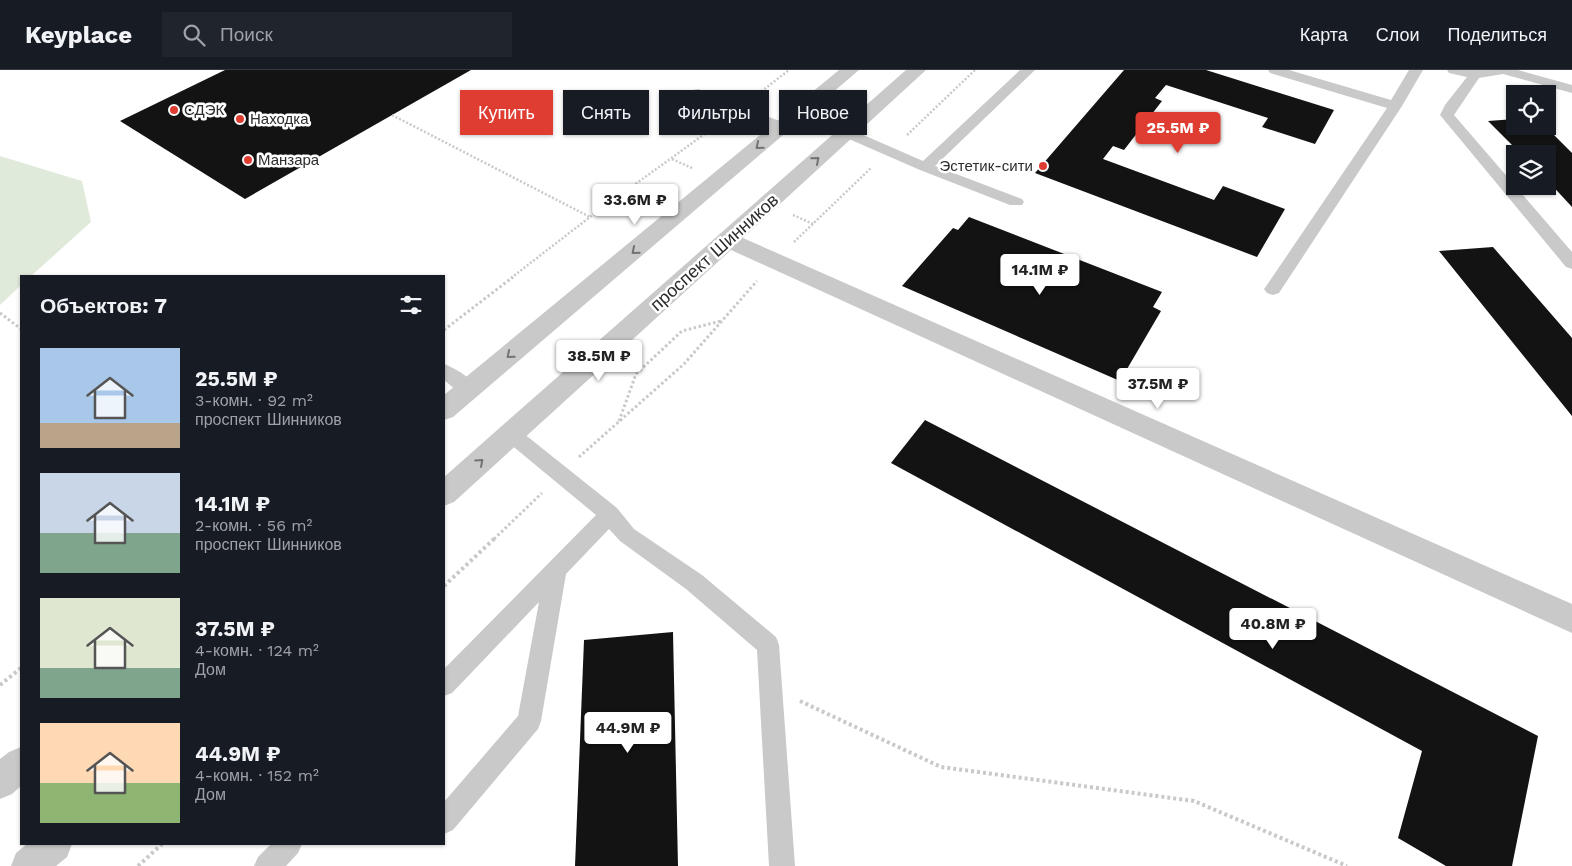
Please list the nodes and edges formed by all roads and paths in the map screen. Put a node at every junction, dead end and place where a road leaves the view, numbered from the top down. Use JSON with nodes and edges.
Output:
{"nodes":[{"id":1,"x":789,"y":70,"type":"edge"},
{"id":2,"x":850,"y":70,"type":"edge"},
{"id":3,"x":917,"y":70,"type":"edge"},
{"id":4,"x":975,"y":70,"type":"edge"},
{"id":5,"x":1028,"y":70,"type":"edge"},
{"id":6,"x":1275,"y":70,"type":"edge"},
{"id":7,"x":1416,"y":70,"type":"edge"},
{"id":8,"x":1454,"y":70,"type":"edge"},
{"id":9,"x":1503,"y":70,"type":"edge"},
{"id":10,"x":1475,"y":75,"type":"junction"},
{"id":11,"x":1572,"y":89,"type":"edge"},
{"id":12,"x":763,"y":90,"type":"edge"},
{"id":13,"x":826,"y":90,"type":"edge"},
{"id":14,"x":1395,"y":106,"type":"junction"},
{"id":15,"x":392,"y":115,"type":"dead end"},
{"id":16,"x":867,"y":115,"type":"edge"},
{"id":17,"x":779,"y":130,"type":"edge"},
{"id":18,"x":702,"y":135,"type":"edge"},
{"id":19,"x":845,"y":135,"type":"edge"},
{"id":20,"x":852,"y":135,"type":"edge"},
{"id":21,"x":889,"y":151,"type":"junction"},
{"id":22,"x":925,"y":167,"type":"junction"},
{"id":23,"x":1016,"y":202,"type":"dead end"},
{"id":24,"x":590,"y":216,"type":"junction"},
{"id":25,"x":728,"y":240,"type":"junction"},
{"id":26,"x":775,"y":261,"type":"junction"},
{"id":27,"x":1572,"y":263,"type":"edge"},
{"id":28,"x":1273,"y":289,"type":"dead end"},
{"id":29,"x":0,"y":313,"type":"edge"},
{"id":30,"x":722,"y":321,"type":"junction"},
{"id":31,"x":20,"y":328,"type":"edge"},
{"id":32,"x":445,"y":329,"type":"edge"},
{"id":33,"x":445,"y":372,"type":"edge"},
{"id":34,"x":469,"y":389,"type":"junction"},
{"id":35,"x":445,"y":409,"type":"edge"},
{"id":36,"x":618,"y":422,"type":"junction"},
{"id":37,"x":511,"y":434,"type":"junction"},
{"id":38,"x":560,"y":475,"type":"junction"},
{"id":39,"x":445,"y":493,"type":"edge"},
{"id":40,"x":610,"y":514,"type":"junction"},
{"id":41,"x":556,"y":569,"type":"junction"},
{"id":42,"x":445,"y":585,"type":"edge"},
{"id":43,"x":1572,"y":619,"type":"edge"},
{"id":44,"x":20,"y":669,"type":"edge"},
{"id":45,"x":445,"y":683,"type":"edge"},
{"id":46,"x":0,"y":685,"type":"edge"},
{"id":47,"x":771,"y":687,"type":"junction"},
{"id":48,"x":20,"y":765,"type":"edge"},
{"id":49,"x":0,"y":782,"type":"edge"},
{"id":50,"x":445,"y":820,"type":"edge"},
{"id":51,"x":53,"y":845,"type":"edge"},
{"id":52,"x":161,"y":845,"type":"edge"},
{"id":53,"x":288,"y":845,"type":"edge"},
{"id":54,"x":29,"y":866,"type":"edge"},
{"id":55,"x":138,"y":866,"type":"edge"},
{"id":56,"x":267,"y":866,"type":"edge"},
{"id":57,"x":782,"y":866,"type":"edge"},
{"id":58,"x":1347,"y":866,"type":"edge"}],
"edges":[{"from":1,"to":12,"type":"path"},
{"from":2,"to":13,"type":"street"},
{"from":3,"to":16,"type":"street","name":"проспект Шинников"},
{"from":4,"to":21,"type":"path"},
{"from":5,"to":22,"type":"lane"},
{"from":6,"to":14,"type":"lane"},
{"from":7,"to":14,"type":"lane"},
{"from":8,"to":10,"type":"lane"},
{"from":9,"to":10,"type":"lane"},
{"from":9,"to":11,"type":"lane"},
{"from":10,"to":27,"type":"lane"},
{"from":14,"to":28,"type":"lane"},
{"from":15,"to":24,"type":"path"},
{"from":17,"to":34,"type":"street","one_way":true},
{"from":18,"to":24,"type":"path"},
{"from":25,"to":19,"type":"street","name":"проспект Шинников","one_way":true},
{"from":20,"to":21,"type":"lane"},
{"from":21,"to":22,"type":"lane"},
{"from":21,"to":26,"type":"path"},
{"from":22,"to":23,"type":"lane"},
{"from":24,"to":32,"type":"path"},
{"from":25,"to":26,"type":"street"},
{"from":25,"to":37,"type":"street","name":"проспект Шинников"},
{"from":26,"to":30,"type":"path"},
{"from":26,"to":43,"type":"street"},
{"from":29,"to":31,"type":"path"},
{"from":30,"to":36,"type":"path"},
{"from":30,"to":36,"type":"path"},
{"from":33,"to":34,"type":"lane"},
{"from":34,"to":35,"type":"street"},
{"from":36,"to":38,"type":"path"},
{"from":37,"to":38,"type":"lane"},
{"from":39,"to":37,"type":"street","name":"проспект Шинников","one_way":true},
{"from":38,"to":40,"type":"lane"},
{"from":38,"to":42,"type":"path"},
{"from":40,"to":41,"type":"lane"},
{"from":40,"to":47,"type":"lane"},
{"from":41,"to":45,"type":"lane"},
{"from":41,"to":50,"type":"lane"},
{"from":44,"to":46,"type":"path"},
{"from":47,"to":57,"type":"lane"},
{"from":47,"to":58,"type":"path"},
{"from":48,"to":49,"type":"street"},
{"from":51,"to":54,"type":"street"},
{"from":52,"to":55,"type":"path"},
{"from":53,"to":56,"type":"lane"}]}
